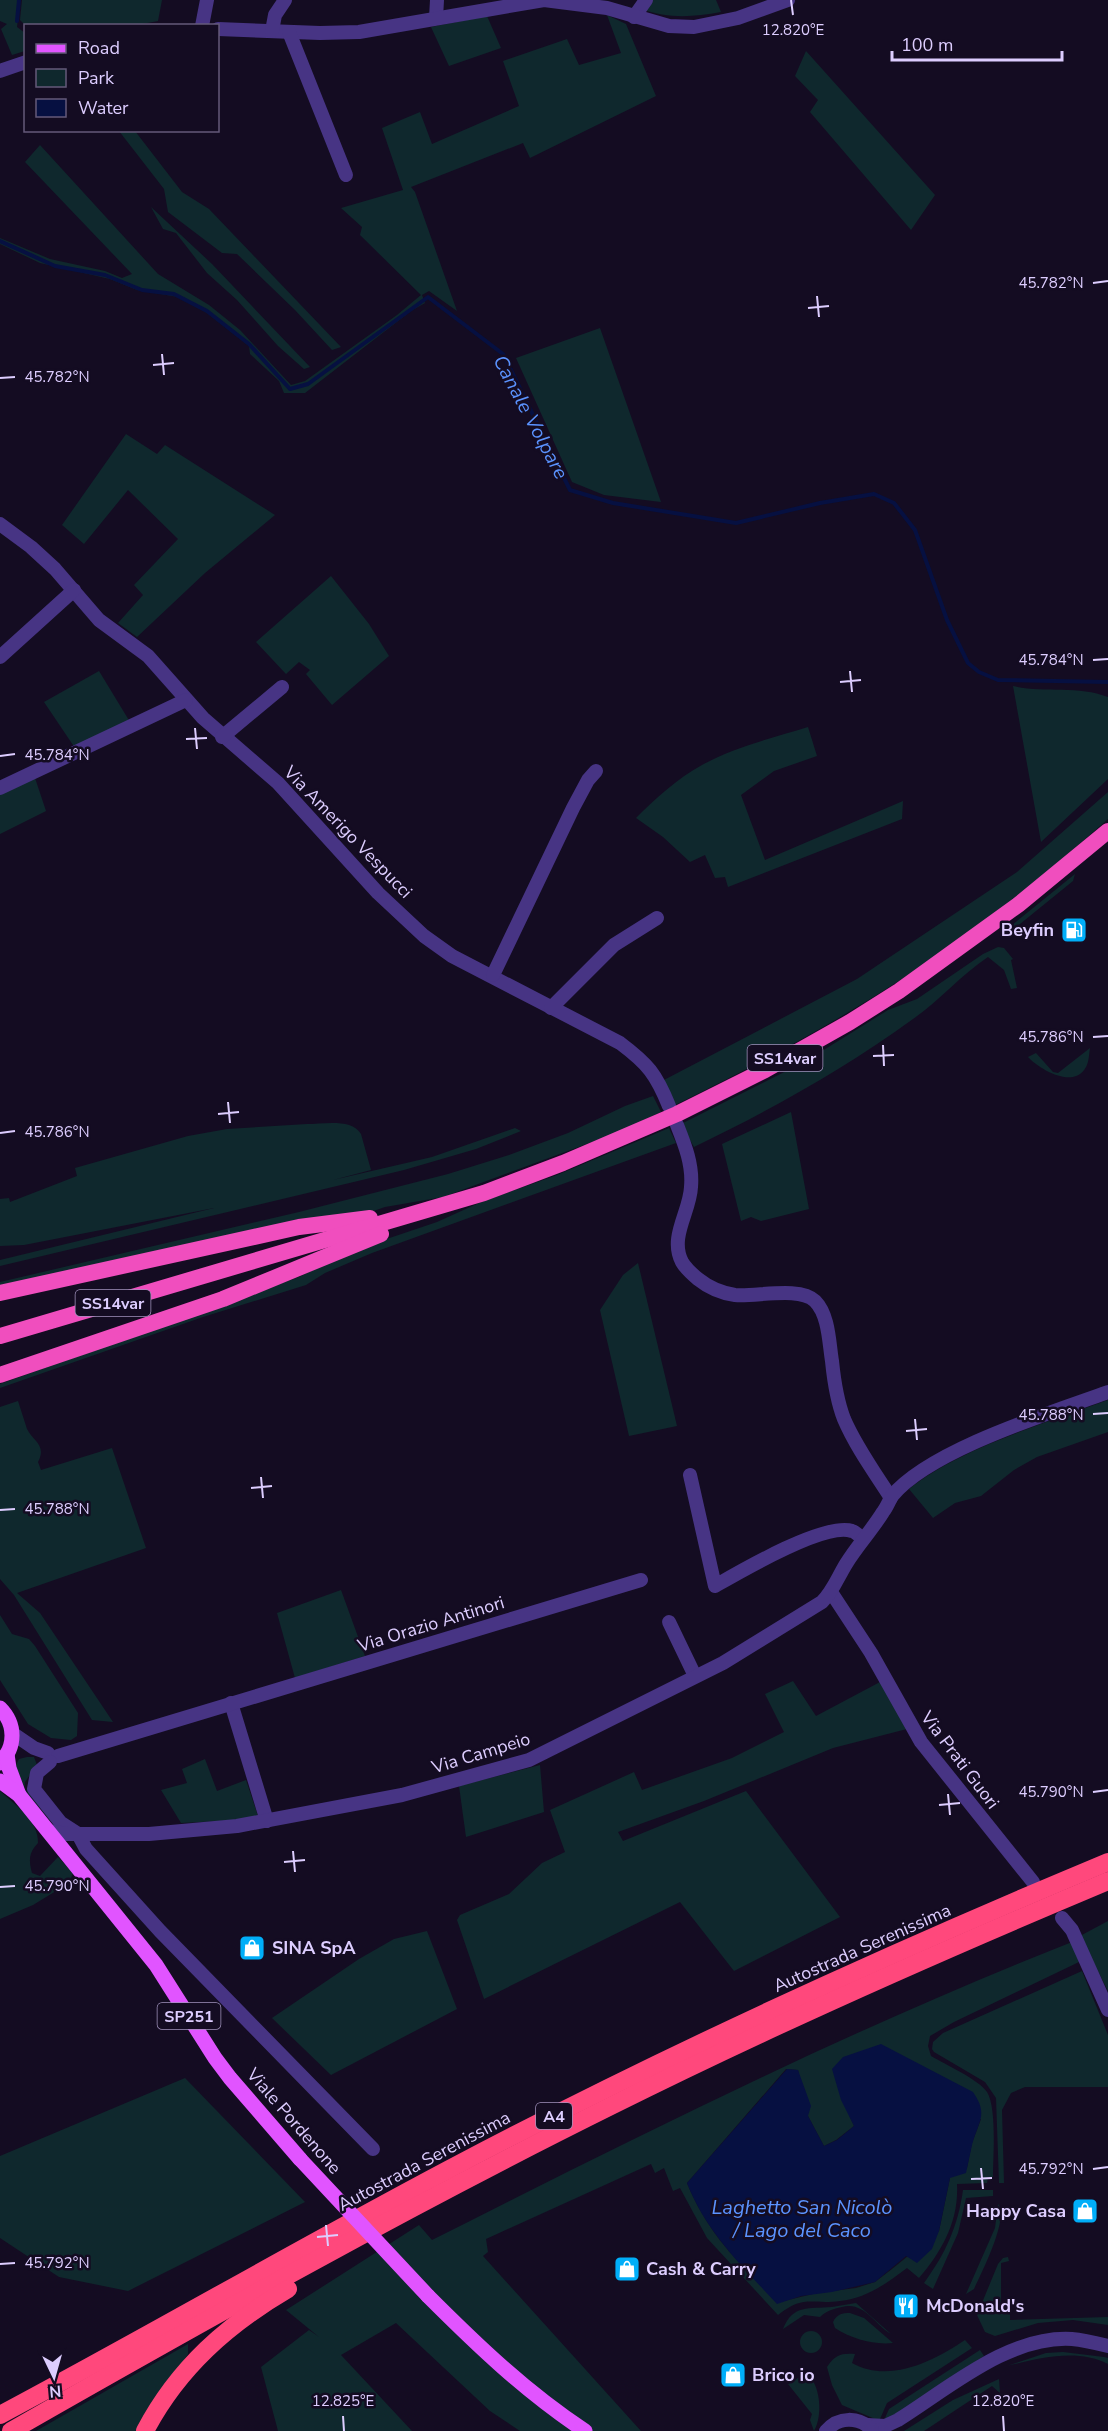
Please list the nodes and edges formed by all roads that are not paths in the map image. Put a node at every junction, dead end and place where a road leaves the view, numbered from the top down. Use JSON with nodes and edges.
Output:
{"nodes":[{"id":1,"x":207,"y":0,"type":"edge"},
{"id":2,"x":285,"y":0,"type":"edge"},
{"id":3,"x":437,"y":0,"type":"edge"},
{"id":4,"x":554,"y":0,"type":"edge"},
{"id":5,"x":646,"y":0,"type":"edge"},
{"id":6,"x":788,"y":0,"type":"edge"},
{"id":7,"x":634,"y":17,"type":"junction"},
{"id":8,"x":436,"y":18,"type":"junction"},
{"id":9,"x":202,"y":24,"type":"edge"},
{"id":10,"x":219,"y":29,"type":"edge"},
{"id":11,"x":272,"y":31,"type":"junction"},
{"id":12,"x":289,"y":32,"type":"junction"},
{"id":13,"x":23,"y":67,"type":"edge"},
{"id":14,"x":0,"y":71,"type":"edge"},
{"id":15,"x":346,"y":175,"type":"dead end"},
{"id":16,"x":0,"y":524,"type":"edge"},
{"id":17,"x":74,"y":590,"type":"junction"},
{"id":18,"x":0,"y":657,"type":"edge"},
{"id":19,"x":282,"y":687,"type":"dead end"},
{"id":20,"x":186,"y":700,"type":"junction"},
{"id":21,"x":222,"y":737,"type":"junction"},
{"id":22,"x":596,"y":771,"type":"dead end"},
{"id":23,"x":0,"y":788,"type":"edge"},
{"id":24,"x":1108,"y":831,"type":"edge"},
{"id":25,"x":657,"y":918,"type":"dead end"},
{"id":26,"x":493,"y":975,"type":"junction"},
{"id":27,"x":551,"y":1008,"type":"junction"},
{"id":28,"x":669,"y":1106,"type":"dead end"},
{"id":29,"x":677,"y":1125,"type":"dead end"},
{"id":30,"x":421,"y":1212,"type":"junction"},
{"id":31,"x":0,"y":1293,"type":"edge"},
{"id":32,"x":0,"y":1336,"type":"edge"},
{"id":33,"x":0,"y":1375,"type":"edge"},
{"id":34,"x":1108,"y":1392,"type":"edge"},
{"id":35,"x":690,"y":1475,"type":"dead end"},
{"id":36,"x":891,"y":1498,"type":"junction"},
{"id":37,"x":863,"y":1539,"type":"junction"},
{"id":38,"x":641,"y":1580,"type":"dead end"},
{"id":39,"x":831,"y":1592,"type":"junction"},
{"id":40,"x":669,"y":1622,"type":"dead end"},
{"id":41,"x":695,"y":1676,"type":"junction"},
{"id":42,"x":231,"y":1702,"type":"junction"},
{"id":43,"x":0,"y":1708,"type":"edge"},
{"id":44,"x":12,"y":1733,"type":"junction"},
{"id":45,"x":52,"y":1757,"type":"junction"},
{"id":46,"x":4,"y":1758,"type":"edge"},
{"id":47,"x":0,"y":1781,"type":"edge"},
{"id":48,"x":19,"y":1795,"type":"junction"},
{"id":49,"x":267,"y":1821,"type":"junction"},
{"id":50,"x":68,"y":1838,"type":"junction"},
{"id":51,"x":1108,"y":1862,"type":"edge"},
{"id":52,"x":1108,"y":1881,"type":"edge"},
{"id":53,"x":1033,"y":1882,"type":"dead end"},
{"id":54,"x":1062,"y":1918,"type":"dead end"},
{"id":55,"x":1108,"y":2010,"type":"edge"},
{"id":56,"x":373,"y":2149,"type":"dead end"},
{"id":57,"x":464,"y":2181,"type":"junction"},
{"id":58,"x":1108,"y":2346,"type":"edge"},
{"id":59,"x":1108,"y":2354,"type":"edge"},
{"id":60,"x":0,"y":2414,"type":"edge"},
{"id":61,"x":870,"y":2428,"type":"edge"},
{"id":62,"x":11,"y":2431,"type":"edge"},
{"id":63,"x":145,"y":2431,"type":"edge"},
{"id":64,"x":585,"y":2431,"type":"edge"},
{"id":65,"x":826,"y":2431,"type":"edge"},
{"id":66,"x":898,"y":2431,"type":"edge"}],
"edges":[{"from":1,"to":9,"type":"street"},
{"from":2,"to":11,"type":"street"},
{"from":3,"to":8,"type":"street"},
{"from":4,"to":7,"type":"street"},
{"from":4,"to":8,"type":"street"},
{"from":5,"to":7,"type":"street"},
{"from":6,"to":7,"type":"street"},
{"from":8,"to":12,"type":"street"},
{"from":10,"to":11,"type":"street"},
{"from":11,"to":12,"type":"street"},
{"from":12,"to":15,"type":"street"},
{"from":13,"to":14,"type":"street"},
{"from":16,"to":17,"type":"street","name":"Via Amerigo Vespucci"},
{"from":17,"to":18,"type":"street"},
{"from":17,"to":20,"type":"street","name":"Via Amerigo Vespucci"},
{"from":19,"to":21,"type":"street"},
{"from":20,"to":21,"type":"street","name":"Via Amerigo Vespucci"},
{"from":20,"to":23,"type":"street"},
{"from":21,"to":26,"type":"street","name":"Via Amerigo Vespucci"},
{"from":22,"to":26,"type":"street"},
{"from":24,"to":30,"type":"highway","number":"SS14var"},
{"from":25,"to":27,"type":"street"},
{"from":26,"to":27,"type":"street","name":"Via Amerigo Vespucci"},
{"from":27,"to":28,"type":"street","name":"Via Amerigo Vespucci"},
{"from":29,"to":36,"type":"street"},
{"from":30,"to":31,"type":"highway"},
{"from":30,"to":32,"type":"highway","number":"SS14var"},
{"from":30,"to":33,"type":"highway"},
{"from":34,"to":36,"type":"street","name":"Via Campeio"},
{"from":35,"to":37,"type":"street"},
{"from":36,"to":37,"type":"street","name":"Via Campeio"},
{"from":37,"to":39,"type":"street","name":"Via Campeio"},
{"from":38,"to":42,"type":"street","name":"Via Orazio Antinori"},
{"from":39,"to":41,"type":"street","name":"Via Campeio"},
{"from":39,"to":53,"type":"street","name":"Via Prati Guori"},
{"from":40,"to":41,"type":"street"},
{"from":41,"to":49,"type":"street","name":"Via Campeio"},
{"from":42,"to":45,"type":"street","name":"Via Orazio Antinori"},
{"from":42,"to":49,"type":"street"},
{"from":43,"to":44,"type":"main road"},
{"from":44,"to":45,"type":"street"},
{"from":44,"to":46,"type":"main road","name":"Viale Pordenone"},
{"from":45,"to":50,"type":"street"},
{"from":46,"to":48,"type":"main road","name":"Viale Pordenone","number":"SP251"},
{"from":47,"to":48,"type":"main road","name":"Viale Pordenone","number":"SP251"},
{"from":48,"to":50,"type":"main road","name":"Viale Pordenone","number":"SP251"},
{"from":49,"to":50,"type":"street","name":"Via Campeio"},
{"from":50,"to":56,"type":"street"},
{"from":50,"to":64,"type":"main road","name":"Viale Pordenone","number":"SP251","bridge":true},
{"from":51,"to":60,"type":"highway","name":"Autostrada Serenissima","number":"A4"},
{"from":52,"to":57,"type":"highway","name":"Autostrada Serenissima","number":"A4"},
{"from":54,"to":55,"type":"street"},
{"from":57,"to":62,"type":"highway","name":"Autostrada Serenissima","number":"A4"},
{"from":57,"to":63,"type":"highway"},
{"from":58,"to":61,"type":"street"},
{"from":59,"to":66,"type":"street"},
{"from":61,"to":65,"type":"street"}]}
